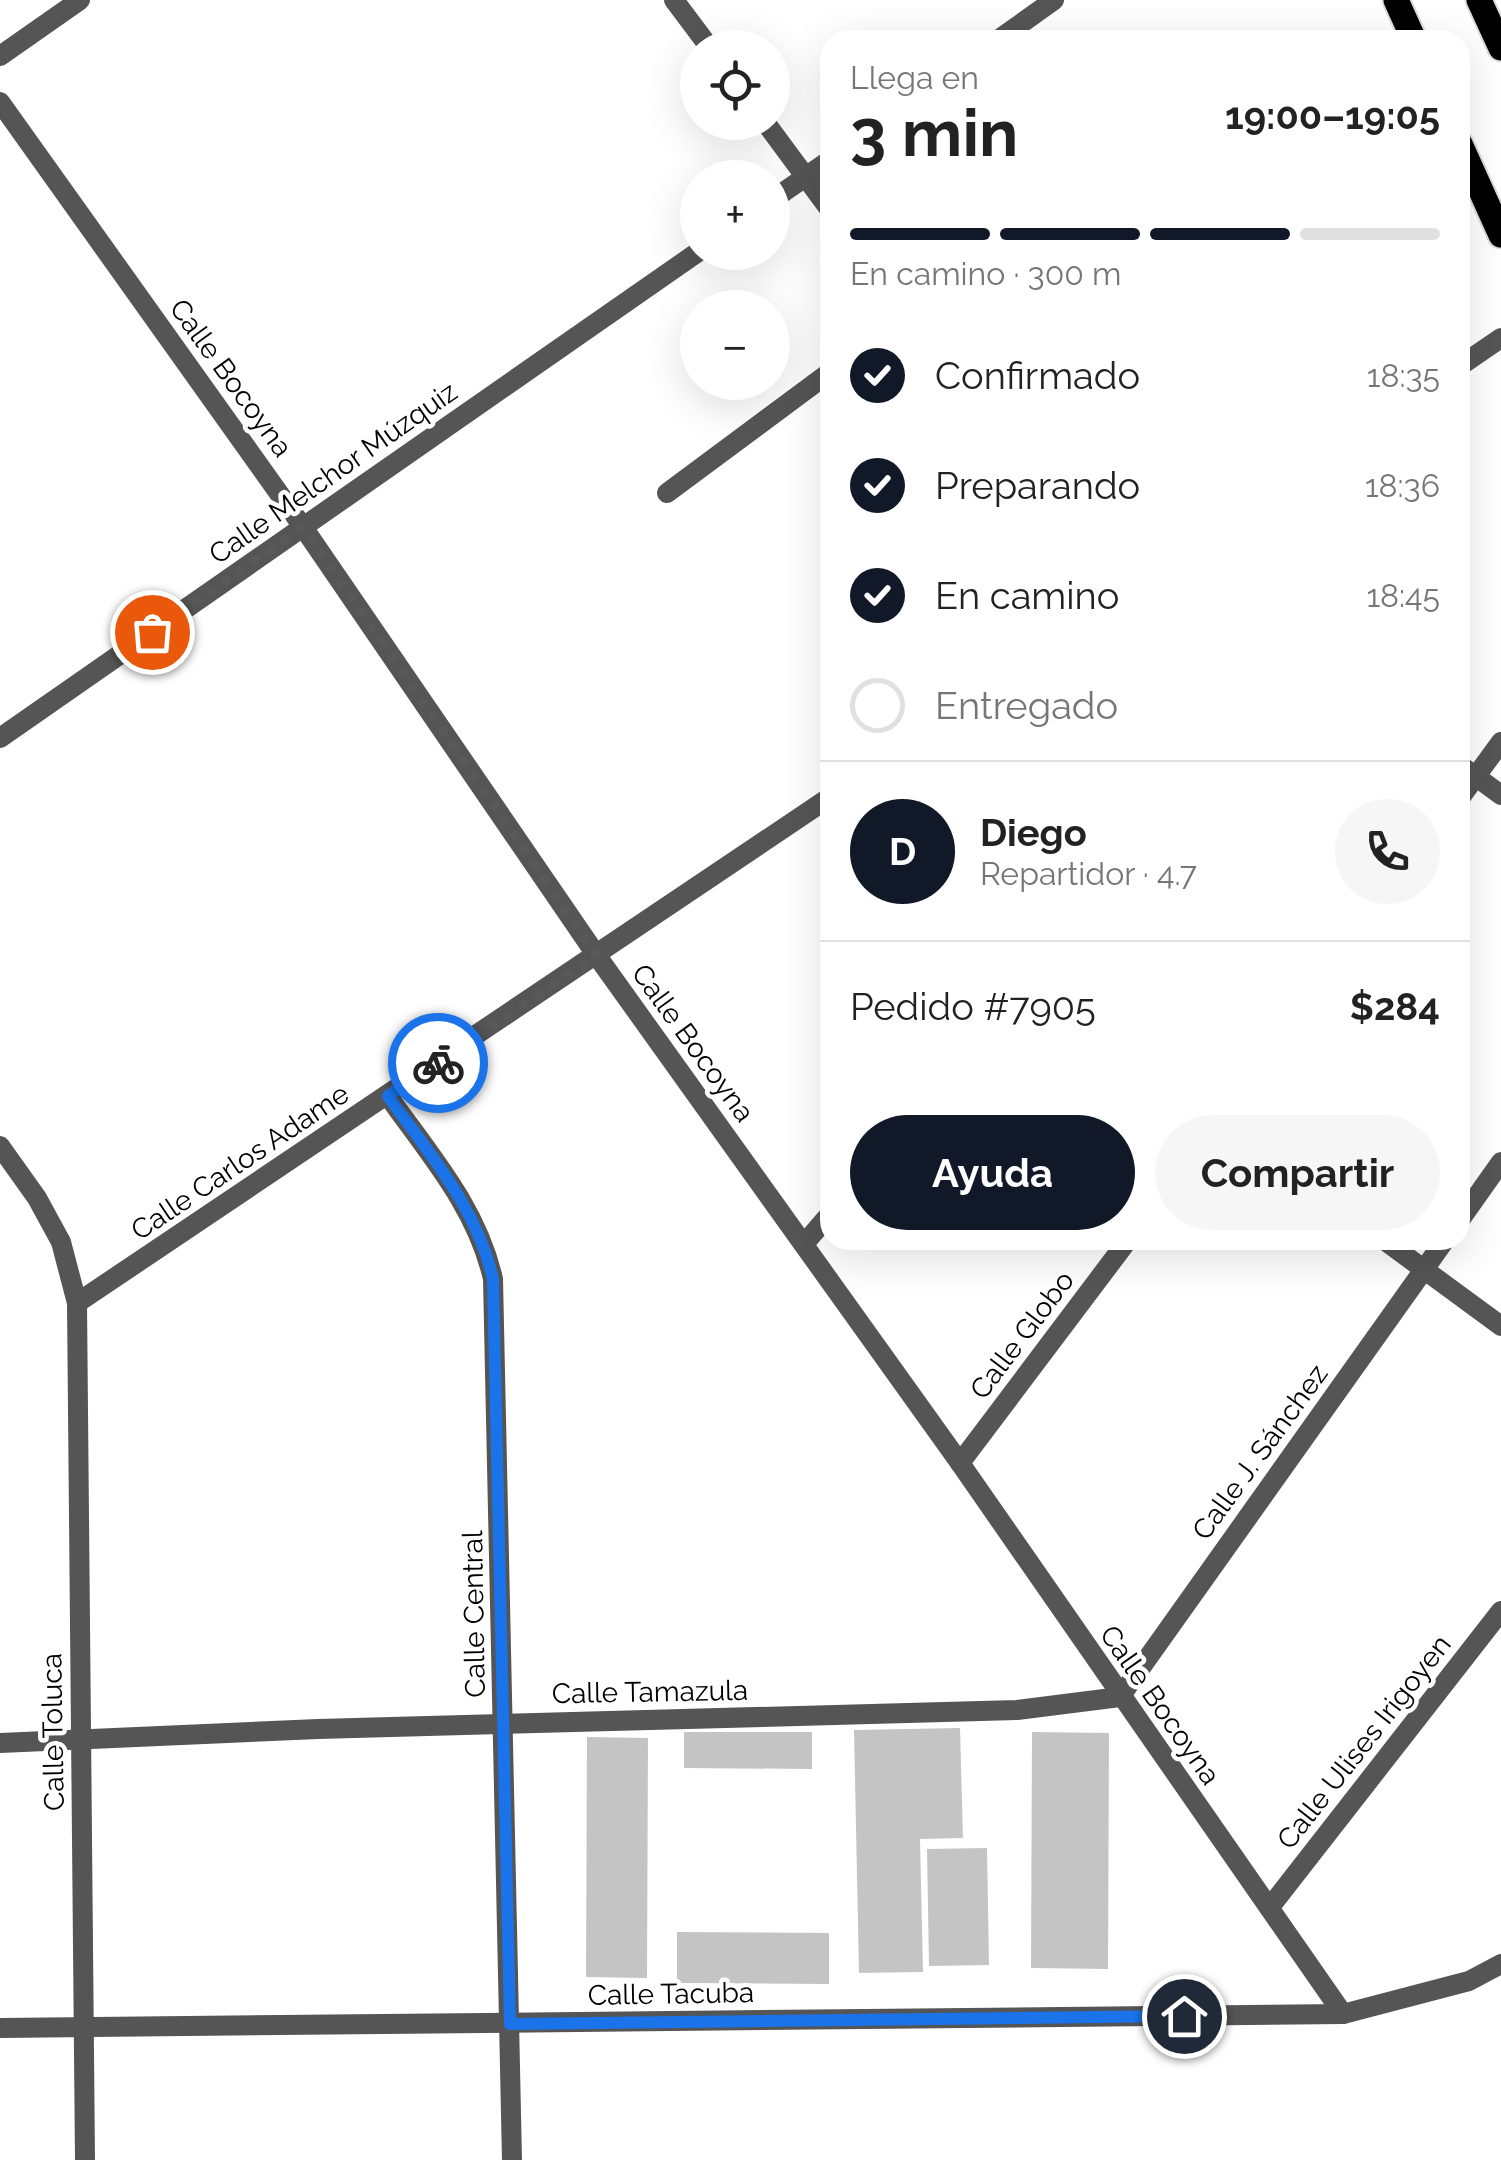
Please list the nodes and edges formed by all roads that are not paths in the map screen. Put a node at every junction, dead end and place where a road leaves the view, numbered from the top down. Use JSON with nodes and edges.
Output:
{"nodes":[{"id":1,"x":80,"y":0,"type":"edge"},
{"id":2,"x":674,"y":0,"type":"edge"},
{"id":3,"x":1054,"y":0,"type":"edge"},
{"id":4,"x":1396,"y":0,"type":"edge"},
{"id":5,"x":1480,"y":0,"type":"edge"},
{"id":6,"x":696,"y":30,"type":"edge"},
{"id":7,"x":1012,"y":30,"type":"edge"},
{"id":8,"x":1410,"y":30,"type":"edge"},
{"id":9,"x":1501,"y":48,"type":"edge"},
{"id":10,"x":0,"y":56,"type":"edge"},
{"id":11,"x":0,"y":102,"type":"edge"},
{"id":12,"x":778,"y":140,"type":"edge"},
{"id":13,"x":1470,"y":166,"type":"edge"},
{"id":14,"x":820,"y":167,"type":"edge"},
{"id":15,"x":806,"y":177,"type":"junction"},
{"id":16,"x":790,"y":188,"type":"edge"},
{"id":17,"x":820,"y":196,"type":"edge"},
{"id":18,"x":1501,"y":235,"type":"edge"},
{"id":19,"x":680,"y":265,"type":"edge"},
{"id":20,"x":1501,"y":338,"type":"edge"},
{"id":21,"x":1470,"y":359,"type":"edge"},
{"id":22,"x":820,"y":379,"type":"edge"},
{"id":23,"x":667,"y":493,"type":"dead end"},
{"id":24,"x":303,"y":527,"type":"junction"},
{"id":25,"x":0,"y":738,"type":"edge"},
{"id":26,"x":1501,"y":742,"type":"edge"},
{"id":27,"x":1470,"y":768,"type":"edge"},
{"id":28,"x":1470,"y":772,"type":"edge"},
{"id":29,"x":1501,"y":795,"type":"edge"},
{"id":30,"x":820,"y":804,"type":"edge"},
{"id":31,"x":597,"y":956,"type":"junction"},
{"id":32,"x":388,"y":1096,"type":"junction"},
{"id":33,"x":0,"y":1146,"type":"edge"},
{"id":34,"x":1501,"y":1162,"type":"edge"},
{"id":35,"x":1470,"y":1206,"type":"edge"},
{"id":36,"x":820,"y":1226,"type":"edge"},
{"id":37,"x":804,"y":1244,"type":"junction"},
{"id":38,"x":1120,"y":1250,"type":"edge"},
{"id":39,"x":1397,"y":1250,"type":"edge"},
{"id":40,"x":1438,"y":1250,"type":"edge"},
{"id":41,"x":1424,"y":1270,"type":"junction"},
{"id":42,"x":76,"y":1303,"type":"junction"},
{"id":43,"x":1501,"y":1326,"type":"edge"},
{"id":44,"x":960,"y":1462,"type":"junction"},
{"id":45,"x":1501,"y":1610,"type":"edge"},
{"id":46,"x":1120,"y":1697,"type":"junction"},
{"id":47,"x":504,"y":1723,"type":"junction"},
{"id":48,"x":80,"y":1740,"type":"junction"},
{"id":49,"x":0,"y":1743,"type":"edge"},
{"id":50,"x":1270,"y":1907,"type":"junction"},
{"id":51,"x":1501,"y":1964,"type":"edge"},
{"id":52,"x":1343,"y":2014,"type":"junction"},
{"id":53,"x":510,"y":2024,"type":"junction"},
{"id":54,"x":85,"y":2027,"type":"junction"},
{"id":55,"x":0,"y":2028,"type":"edge"},
{"id":56,"x":86,"y":2160,"type":"edge"},
{"id":57,"x":512,"y":2160,"type":"edge"}],
"edges":[{"from":1,"to":10,"type":"street"},
{"from":2,"to":6,"type":"street"},
{"from":3,"to":7,"type":"street"},
{"from":4,"to":8,"type":"main road"},
{"from":5,"to":9,"type":"main road"},
{"from":11,"to":24,"type":"street","name":"Calle Bocoyna"},
{"from":12,"to":15,"type":"street"},
{"from":13,"to":18,"type":"main road"},
{"from":14,"to":15,"type":"street"},
{"from":15,"to":16,"type":"street"},
{"from":15,"to":17,"type":"street"},
{"from":19,"to":24,"type":"street","name":"Calle Melchor Múzquiz"},
{"from":20,"to":21,"type":"street"},
{"from":22,"to":23,"type":"street"},
{"from":24,"to":25,"type":"street","name":"Calle Melchor Múzquiz"},
{"from":24,"to":31,"type":"street","name":"Calle Bocoyna"},
{"from":26,"to":27,"type":"street"},
{"from":28,"to":29,"type":"street"},
{"from":30,"to":31,"type":"street","name":"Calle Carlos Adame"},
{"from":31,"to":32,"type":"street","name":"Calle Carlos Adame"},
{"from":31,"to":37,"type":"street","name":"Calle Bocoyna"},
{"from":32,"to":42,"type":"street","name":"Calle Carlos Adame"},
{"from":32,"to":47,"type":"street","name":"Calle Central"},
{"from":33,"to":42,"type":"street","name":"Calle Toluca"},
{"from":34,"to":35,"type":"street"},
{"from":36,"to":37,"type":"street"},
{"from":37,"to":44,"type":"street","name":"Calle Bocoyna"},
{"from":38,"to":44,"type":"street","name":"Calle Globo"},
{"from":39,"to":41,"type":"street"},
{"from":40,"to":41,"type":"street","name":"Calle J. Sánchez"},
{"from":41,"to":43,"type":"street"},
{"from":41,"to":46,"type":"street","name":"Calle J. Sánchez"},
{"from":42,"to":48,"type":"street","name":"Calle Toluca"},
{"from":44,"to":46,"type":"street","name":"Calle Bocoyna"},
{"from":45,"to":50,"type":"street","name":"Calle Ulises Irigoyen"},
{"from":46,"to":47,"type":"street","name":"Calle Tamazula"},
{"from":46,"to":50,"type":"street","name":"Calle Bocoyna"},
{"from":47,"to":48,"type":"street","name":"Calle Tamazula"},
{"from":47,"to":53,"type":"street","name":"Calle Central"},
{"from":48,"to":49,"type":"street","name":"Calle Tamazula"},
{"from":48,"to":54,"type":"street","name":"Calle Toluca"},
{"from":50,"to":52,"type":"street","name":"Calle Bocoyna"},
{"from":51,"to":52,"type":"street","name":"Calle Tacuba"},
{"from":52,"to":53,"type":"street","name":"Calle Tacuba"},
{"from":53,"to":54,"type":"street","name":"Calle Tacuba"},
{"from":53,"to":57,"type":"street","name":"Calle Central"},
{"from":54,"to":55,"type":"street","name":"Calle Tacuba"},
{"from":54,"to":56,"type":"street","name":"Calle Toluca"}]}
